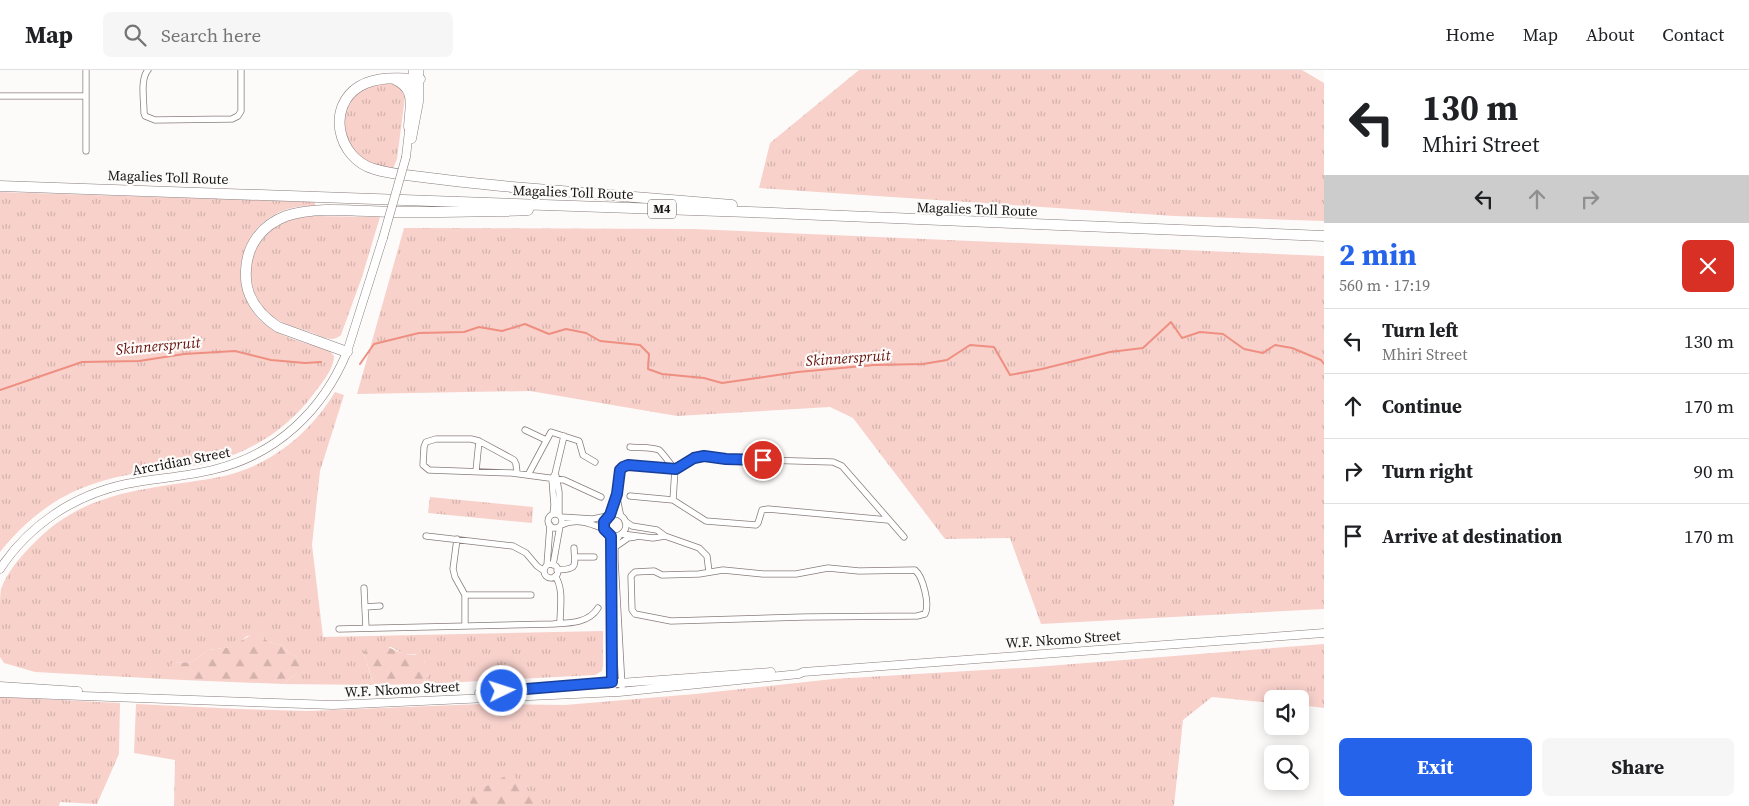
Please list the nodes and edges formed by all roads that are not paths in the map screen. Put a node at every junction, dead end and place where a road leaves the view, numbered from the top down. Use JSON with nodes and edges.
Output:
{"nodes":[{"id":1,"x":86,"y":70,"type":"edge"},
{"id":2,"x":148,"y":70,"type":"edge"},
{"id":3,"x":241,"y":70,"type":"edge"},
{"id":4,"x":416,"y":74,"type":"edge"},
{"id":5,"x":392,"y":78,"type":"junction"},
{"id":6,"x":0,"y":96,"type":"edge"},
{"id":7,"x":86,"y":96,"type":"junction"},
{"id":8,"x":409,"y":127,"type":"junction"},
{"id":9,"x":86,"y":151,"type":"dead end"},
{"id":10,"x":406,"y":154,"type":"junction"},
{"id":11,"x":0,"y":180,"type":"edge"},
{"id":12,"x":0,"y":186,"type":"edge"},
{"id":13,"x":750,"y":210,"type":"junction"},
{"id":14,"x":1324,"y":230,"type":"edge"},
{"id":15,"x":1324,"y":236,"type":"edge"},
{"id":16,"x":347,"y":352,"type":"junction"},
{"id":17,"x":525,"y":430,"type":"dead end"},
{"id":18,"x":564,"y":436,"type":"junction"},
{"id":19,"x":546,"y":440,"type":"junction"},
{"id":20,"x":479,"y":441,"type":"junction"},
{"id":21,"x":630,"y":447,"type":"dead end"},
{"id":22,"x":595,"y":462,"type":"dead end"},
{"id":23,"x":676,"y":469,"type":"junction"},
{"id":24,"x":476,"y":471,"type":"junction"},
{"id":25,"x":517,"y":473,"type":"junction"},
{"id":26,"x":528,"y":475,"type":"junction"},
{"id":27,"x":555,"y":478,"type":"junction"},
{"id":28,"x":617,"y":494,"type":"junction"},
{"id":29,"x":630,"y":496,"type":"dead end"},
{"id":30,"x":600,"y":497,"type":"dead end"},
{"id":31,"x":673,"y":500,"type":"junction"},
{"id":32,"x":557,"y":515,"type":"junction"},
{"id":33,"x":608,"y":516,"type":"junction"},
{"id":34,"x":623,"y":518,"type":"junction"},
{"id":35,"x":888,"y":520,"type":"junction"},
{"id":36,"x":550,"y":526,"type":"junction"},
{"id":37,"x":561,"y":526,"type":"junction"},
{"id":38,"x":604,"y":529,"type":"junction"},
{"id":39,"x":621,"y":535,"type":"junction"},
{"id":40,"x":426,"y":536,"type":"dead end"},
{"id":41,"x":611,"y":536,"type":"junction"},
{"id":42,"x":665,"y":536,"type":"junction"},
{"id":43,"x":643,"y":537,"type":"junction"},
{"id":44,"x":904,"y":537,"type":"dead end"},
{"id":45,"x":457,"y":539,"type":"junction"},
{"id":46,"x":548,"y":544,"type":"junction"},
{"id":47,"x":556,"y":545,"type":"junction"},
{"id":48,"x":615,"y":547,"type":"junction"},
{"id":49,"x":574,"y":548,"type":"dead end"},
{"id":50,"x":575,"y":556,"type":"junction"},
{"id":51,"x":594,"y":557,"type":"dead end"},
{"id":52,"x":0,"y":569,"type":"edge"},
{"id":53,"x":551,"y":569,"type":"junction"},
{"id":54,"x":709,"y":572,"type":"junction"},
{"id":55,"x":364,"y":588,"type":"dead end"},
{"id":56,"x":465,"y":595,"type":"junction"},
{"id":57,"x":531,"y":595,"type":"dead end"},
{"id":58,"x":380,"y":606,"type":"dead end"},
{"id":59,"x":365,"y":607,"type":"junction"},
{"id":60,"x":598,"y":608,"type":"dead end"},
{"id":61,"x":560,"y":624,"type":"junction"},
{"id":62,"x":465,"y":626,"type":"junction"},
{"id":63,"x":366,"y":628,"type":"junction"},
{"id":64,"x":340,"y":629,"type":"dead end"},
{"id":65,"x":1324,"y":633,"type":"edge"},
{"id":66,"x":803,"y":672,"type":"junction"},
{"id":67,"x":612,"y":682,"type":"junction"},
{"id":68,"x":621,"y":682,"type":"junction"},
{"id":69,"x":0,"y":686,"type":"edge"},
{"id":70,"x":613,"y":692,"type":"junction"},
{"id":71,"x":622,"y":692,"type":"junction"},
{"id":72,"x":0,"y":693,"type":"edge"}],
"edges":[{"from":1,"to":7,"type":"street"},
{"from":2,"to":3,"type":"street"},
{"from":4,"to":5,"type":"highway"},
{"from":4,"to":8,"type":"main road","name":"Arcridian Street"},
{"from":4,"to":10,"type":"main road","name":"Arcridian Street"},
{"from":5,"to":8,"type":"highway"},
{"from":5,"to":13,"type":"highway"},
{"from":6,"to":7,"type":"street"},
{"from":7,"to":9,"type":"street"},
{"from":8,"to":10,"type":"main road","name":"Arcridian Street"},
{"from":10,"to":16,"type":"main road","name":"Arcridian Street","bridge":true},
{"from":11,"to":13,"type":"highway","name":"Magalies Toll Route","number":"M4"},
{"from":12,"to":13,"type":"highway","name":"Magalies Toll Route","number":"M4"},
{"from":13,"to":14,"type":"highway","name":"Magalies Toll Route","number":"M4"},
{"from":13,"to":15,"type":"highway","name":"Magalies Toll Route","number":"M4"},
{"from":13,"to":16,"type":"highway"},
{"from":16,"to":52,"type":"main road","name":"Arcridian Street"},
{"from":17,"to":19,"type":"street"},
{"from":18,"to":19,"type":"street"},
{"from":18,"to":22,"type":"street"},
{"from":18,"to":27,"type":"street"},
{"from":19,"to":26,"type":"street"},
{"from":20,"to":24,"type":"street"},
{"from":20,"to":24,"type":"street"},
{"from":20,"to":25,"type":"street"},
{"from":21,"to":23,"type":"street"},
{"from":23,"to":28,"type":"street"},
{"from":23,"to":31,"type":"street"},
{"from":23,"to":35,"type":"street"},
{"from":24,"to":25,"type":"street"},
{"from":25,"to":26,"type":"street"},
{"from":26,"to":27,"type":"street"},
{"from":27,"to":30,"type":"street"},
{"from":27,"to":32,"type":"street"},
{"from":28,"to":33,"type":"street"},
{"from":28,"to":34,"type":"street"},
{"from":29,"to":31,"type":"street"},
{"from":31,"to":35,"type":"street"},
{"from":32,"to":33,"type":"street"},
{"from":32,"to":36,"type":"street"},
{"from":32,"to":37,"type":"street"},
{"from":33,"to":34,"type":"street"},
{"from":33,"to":38,"type":"street"},
{"from":34,"to":39,"type":"street"},
{"from":34,"to":42,"type":"street"},
{"from":35,"to":44,"type":"street"},
{"from":36,"to":37,"type":"street"},
{"from":36,"to":46,"type":"street"},
{"from":37,"to":38,"type":"street"},
{"from":37,"to":47,"type":"street"},
{"from":38,"to":41,"type":"street"},
{"from":39,"to":41,"type":"street"},
{"from":39,"to":43,"type":"street"},
{"from":39,"to":48,"type":"street"},
{"from":40,"to":45,"type":"street"},
{"from":41,"to":67,"type":"street"},
{"from":42,"to":43,"type":"street"},
{"from":42,"to":54,"type":"street"},
{"from":43,"to":48,"type":"street"},
{"from":45,"to":53,"type":"street"},
{"from":45,"to":56,"type":"street"},
{"from":46,"to":47,"type":"street"},
{"from":46,"to":53,"type":"street"},
{"from":47,"to":53,"type":"street"},
{"from":48,"to":68,"type":"street"},
{"from":49,"to":50,"type":"street"},
{"from":50,"to":51,"type":"street"},
{"from":50,"to":53,"type":"street"},
{"from":53,"to":61,"type":"street"},
{"from":54,"to":54,"type":"street"},
{"from":55,"to":59,"type":"street"},
{"from":56,"to":57,"type":"street"},
{"from":56,"to":62,"type":"street"},
{"from":58,"to":59,"type":"street"},
{"from":59,"to":63,"type":"street"},
{"from":60,"to":61,"type":"street"},
{"from":61,"to":62,"type":"street"},
{"from":62,"to":63,"type":"street"},
{"from":63,"to":64,"type":"street"},
{"from":65,"to":66,"type":"main road","name":"W.F. Nkomo Street"},
{"from":66,"to":68,"type":"main road","name":"W.F. Nkomo Street"},
{"from":66,"to":71,"type":"main road","name":"W.F. Nkomo Street"},
{"from":67,"to":68,"type":"main road","name":"W.F. Nkomo Street"},
{"from":67,"to":69,"type":"main road","name":"W.F. Nkomo Street"},
{"from":67,"to":70,"type":"street"},
{"from":68,"to":71,"type":"street"},
{"from":70,"to":71,"type":"main road","name":"W.F. Nkomo Street"},
{"from":70,"to":72,"type":"main road","name":"W.F. Nkomo Street"}]}
